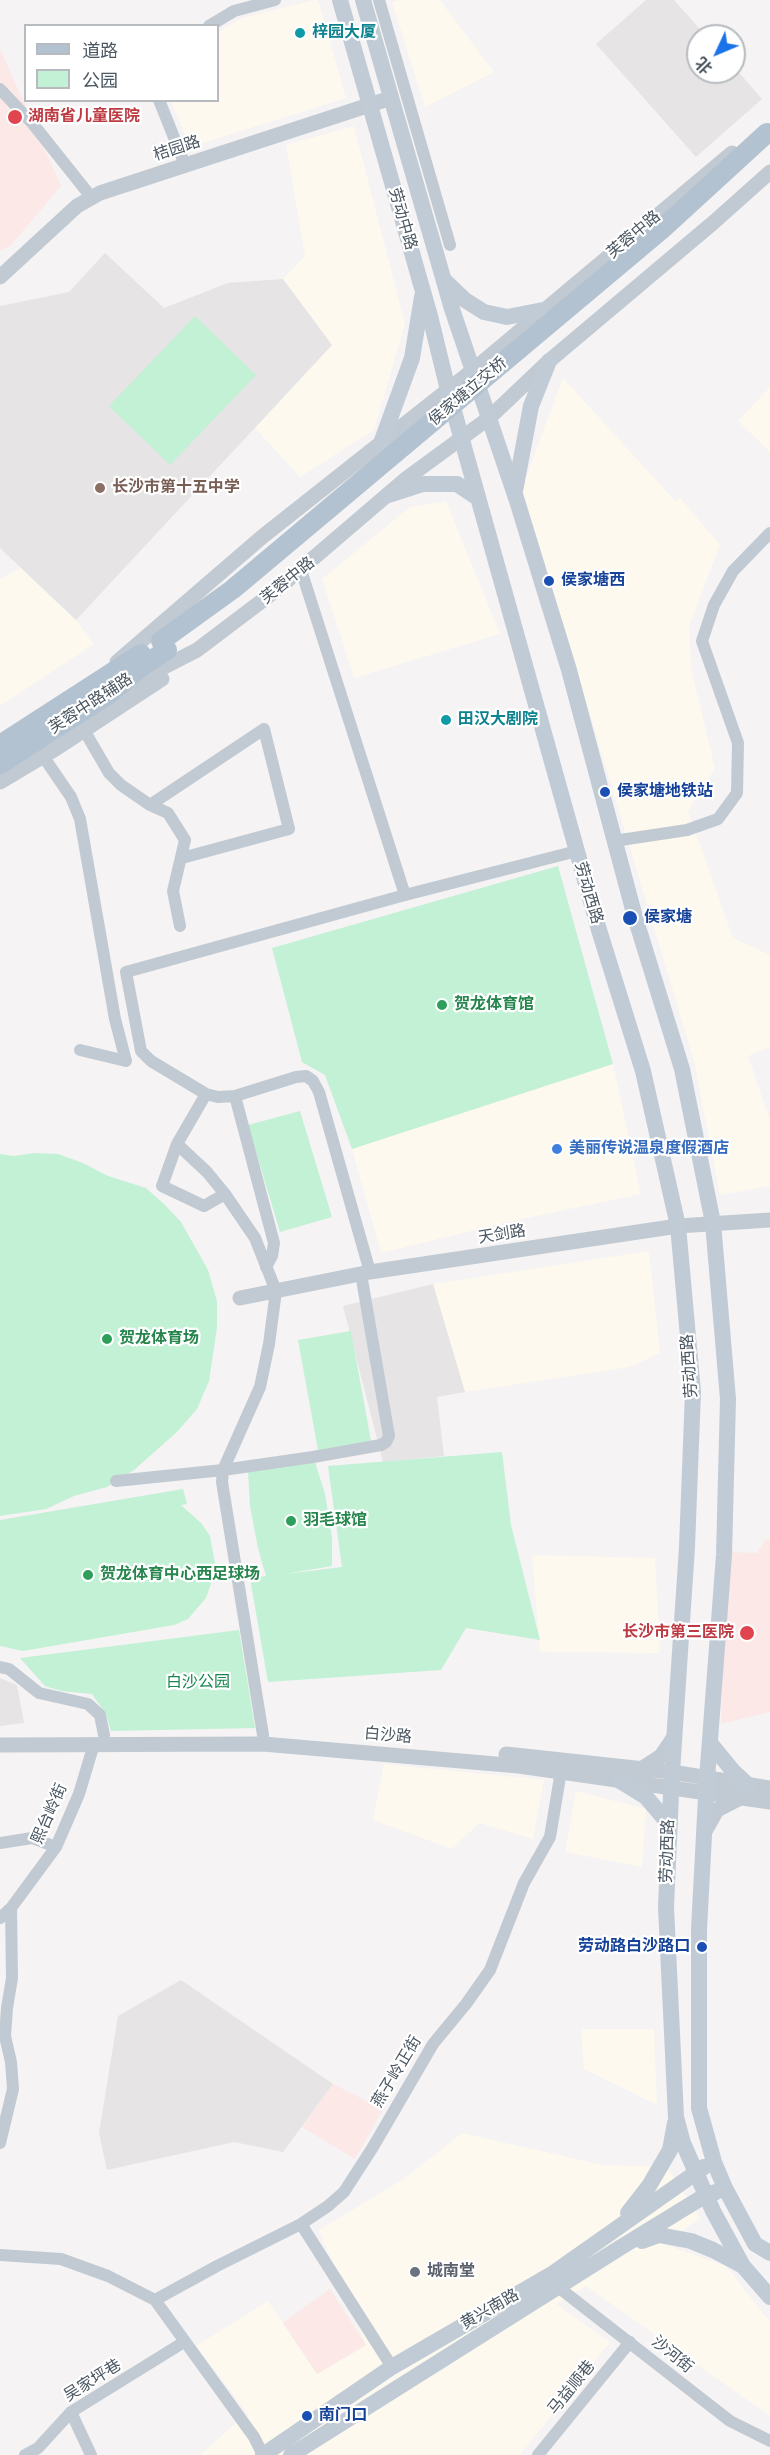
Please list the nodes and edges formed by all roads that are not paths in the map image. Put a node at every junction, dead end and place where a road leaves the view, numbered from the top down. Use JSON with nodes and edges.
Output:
{"nodes":[{"id":1,"x":274,"y":0,"type":"edge"},
{"id":2,"x":340,"y":0,"type":"edge"},
{"id":3,"x":363,"y":0,"type":"edge"},
{"id":4,"x":379,"y":0,"type":"edge"},
{"id":5,"x":212,"y":24,"type":"edge"},
{"id":6,"x":0,"y":88,"type":"edge"},
{"id":7,"x":391,"y":98,"type":"junction"},
{"id":8,"x":160,"y":102,"type":"edge"},
{"id":9,"x":369,"y":105,"type":"junction"},
{"id":10,"x":769,"y":133,"type":"edge"},
{"id":11,"x":184,"y":165,"type":"junction"},
{"id":12,"x":770,"y":172,"type":"edge"},
{"id":13,"x":92,"y":198,"type":"junction"},
{"id":14,"x":450,"y":245,"type":"dead end"},
{"id":15,"x":0,"y":277,"type":"edge"},
{"id":16,"x":444,"y":279,"type":"junction"},
{"id":17,"x":423,"y":290,"type":"junction"},
{"id":18,"x":543,"y":310,"type":"junction"},
{"id":19,"x":549,"y":361,"type":"junction"},
{"id":20,"x":472,"y":371,"type":"junction"},
{"id":21,"x":448,"y":390,"type":"junction"},
{"id":22,"x":489,"y":418,"type":"junction"},
{"id":23,"x":462,"y":439,"type":"junction"},
{"id":24,"x":381,"y":446,"type":"junction"},
{"id":25,"x":389,"y":495,"type":"junction"},
{"id":26,"x":515,"y":495,"type":"junction"},
{"id":27,"x":478,"y":498,"type":"junction"},
{"id":28,"x":770,"y":534,"type":"edge"},
{"id":29,"x":301,"y":570,"type":"junction"},
{"id":30,"x":164,"y":645,"type":"junction"},
{"id":31,"x":197,"y":650,"type":"junction"},
{"id":32,"x":90,"y":686,"type":"junction"},
{"id":33,"x":112,"y":692,"type":"junction"},
{"id":34,"x":84,"y":730,"type":"junction"},
{"id":35,"x":0,"y":745,"type":"edge"},
{"id":36,"x":43,"y":756,"type":"junction"},
{"id":37,"x":0,"y":764,"type":"edge"},
{"id":38,"x":0,"y":782,"type":"edge"},
{"id":39,"x":150,"y":805,"type":"junction"},
{"id":40,"x":614,"y":841,"type":"junction"},
{"id":41,"x":577,"y":851,"type":"junction"},
{"id":42,"x":182,"y":858,"type":"junction"},
{"id":43,"x":405,"y":895,"type":"junction"},
{"id":44,"x":180,"y":926,"type":"dead end"},
{"id":45,"x":80,"y":1050,"type":"dead end"},
{"id":46,"x":206,"y":1094,"type":"junction"},
{"id":47,"x":235,"y":1096,"type":"junction"},
{"id":48,"x":177,"y":1144,"type":"junction"},
{"id":49,"x":225,"y":1194,"type":"junction"},
{"id":50,"x":770,"y":1220,"type":"edge"},
{"id":51,"x":713,"y":1223,"type":"junction"},
{"id":52,"x":678,"y":1226,"type":"junction"},
{"id":53,"x":266,"y":1267,"type":"junction"},
{"id":54,"x":365,"y":1273,"type":"junction"},
{"id":55,"x":276,"y":1291,"type":"junction"},
{"id":56,"x":240,"y":1298,"type":"dead end"},
{"id":57,"x":223,"y":1470,"type":"junction"},
{"id":58,"x":116,"y":1481,"type":"dead end"},
{"id":59,"x":0,"y":1667,"type":"edge"},
{"id":60,"x":263,"y":1735,"type":"junction"},
{"id":61,"x":0,"y":1736,"type":"edge"},
{"id":62,"x":674,"y":1737,"type":"junction"},
{"id":63,"x":99,"y":1740,"type":"junction"},
{"id":64,"x":710,"y":1743,"type":"junction"},
{"id":65,"x":0,"y":1745,"type":"edge"},
{"id":66,"x":641,"y":1769,"type":"junction"},
{"id":67,"x":561,"y":1771,"type":"junction"},
{"id":68,"x":671,"y":1780,"type":"junction"},
{"id":69,"x":620,"y":1781,"type":"junction"},
{"id":70,"x":707,"y":1786,"type":"junction"},
{"id":71,"x":770,"y":1788,"type":"edge"},
{"id":72,"x":744,"y":1791,"type":"junction"},
{"id":73,"x":770,"y":1802,"type":"edge"},
{"id":74,"x":669,"y":1824,"type":"junction"},
{"id":75,"x":704,"y":1833,"type":"junction"},
{"id":76,"x":0,"y":1843,"type":"edge"},
{"id":77,"x":56,"y":1847,"type":"junction"},
{"id":78,"x":11,"y":1908,"type":"junction"},
{"id":79,"x":0,"y":1918,"type":"edge"},
{"id":80,"x":676,"y":2117,"type":"junction"},
{"id":81,"x":0,"y":2143,"type":"edge"},
{"id":82,"x":714,"y":2162,"type":"junction"},
{"id":83,"x":695,"y":2171,"type":"junction"},
{"id":84,"x":725,"y":2188,"type":"junction"},
{"id":85,"x":706,"y":2196,"type":"junction"},
{"id":86,"x":301,"y":2224,"type":"junction"},
{"id":87,"x":612,"y":2232,"type":"junction"},
{"id":88,"x":618,"y":2249,"type":"junction"},
{"id":89,"x":770,"y":2253,"type":"edge"},
{"id":90,"x":0,"y":2255,"type":"edge"},
{"id":91,"x":743,"y":2266,"type":"junction"},
{"id":92,"x":558,"y":2287,"type":"junction"},
{"id":93,"x":770,"y":2297,"type":"edge"},
{"id":94,"x":155,"y":2300,"type":"junction"},
{"id":95,"x":184,"y":2342,"type":"junction"},
{"id":96,"x":630,"y":2342,"type":"junction"},
{"id":97,"x":392,"y":2367,"type":"junction"},
{"id":98,"x":71,"y":2412,"type":"junction"},
{"id":99,"x":770,"y":2441,"type":"edge"},
{"id":100,"x":309,"y":2443,"type":"edge"},
{"id":101,"x":26,"y":2455,"type":"edge"},
{"id":102,"x":91,"y":2455,"type":"edge"},
{"id":103,"x":263,"y":2455,"type":"edge"},
{"id":104,"x":291,"y":2455,"type":"edge"},
{"id":105,"x":538,"y":2455,"type":"edge"}],
"edges":[{"from":1,"to":5,"type":"street"},
{"from":2,"to":9,"type":"main road","name":"劳动中路"},
{"from":3,"to":7,"type":"main road","name":"劳动中路"},
{"from":4,"to":14,"type":"street"},
{"from":6,"to":13,"type":"street"},
{"from":7,"to":9,"type":"street","name":"桔园路"},
{"from":7,"to":16,"type":"main road","name":"劳动中路"},
{"from":8,"to":11,"type":"street"},
{"from":9,"to":11,"type":"street","name":"桔园路"},
{"from":9,"to":17,"type":"main road","name":"劳动中路"},
{"from":10,"to":18,"type":"street","name":"芙蓉中路"},
{"from":10,"to":30,"type":"main road","name":"侯家塘立交桥","bridge":true},
{"from":11,"to":13,"type":"street","name":"桔园路"},
{"from":12,"to":19,"type":"street","name":"芙蓉中路"},
{"from":13,"to":15,"type":"street","name":"桔园路"},
{"from":16,"to":18,"type":"main road"},
{"from":16,"to":20,"type":"main road","name":"劳动中路"},
{"from":17,"to":21,"type":"main road","name":"劳动中路"},
{"from":17,"to":24,"type":"main road"},
{"from":18,"to":20,"type":"street","name":"芙蓉中路"},
{"from":19,"to":22,"type":"street","name":"芙蓉中路"},
{"from":19,"to":26,"type":"main road"},
{"from":20,"to":21,"type":"street","name":"芙蓉中路"},
{"from":20,"to":22,"type":"main road","name":"劳动中路"},
{"from":21,"to":23,"type":"main road","name":"劳动中路"},
{"from":21,"to":24,"type":"street"},
{"from":22,"to":23,"type":"street","name":"芙蓉中路"},
{"from":22,"to":26,"type":"main road"},
{"from":23,"to":25,"type":"street","name":"芙蓉中路"},
{"from":23,"to":27,"type":"main road","name":"劳动西路"},
{"from":24,"to":32,"type":"street"},
{"from":25,"to":27,"type":"main road"},
{"from":25,"to":29,"type":"street","name":"芙蓉中路"},
{"from":26,"to":40,"type":"main road"},
{"from":27,"to":41,"type":"main road","name":"劳动西路"},
{"from":28,"to":40,"type":"street"},
{"from":29,"to":31,"type":"street","name":"芙蓉中路"},
{"from":29,"to":43,"type":"street"},
{"from":30,"to":32,"type":"main road"},
{"from":30,"to":33,"type":"main road"},
{"from":31,"to":33,"type":"street","name":"芙蓉中路"},
{"from":31,"to":34,"type":"street","name":"芙蓉中路辅路"},
{"from":32,"to":35,"type":"main road"},
{"from":33,"to":37,"type":"main road","name":"芙蓉中路"},
{"from":34,"to":36,"type":"street","name":"芙蓉中路辅路"},
{"from":34,"to":39,"type":"street"},
{"from":36,"to":38,"type":"street","name":"芙蓉中路辅路"},
{"from":36,"to":45,"type":"street"},
{"from":39,"to":42,"type":"street"},
{"from":39,"to":42,"type":"street"},
{"from":40,"to":51,"type":"main road"},
{"from":41,"to":43,"type":"street"},
{"from":41,"to":52,"type":"main road","name":"劳动西路"},
{"from":42,"to":44,"type":"street"},
{"from":43,"to":46,"type":"street"},
{"from":46,"to":47,"type":"street"},
{"from":46,"to":48,"type":"street"},
{"from":47,"to":53,"type":"street"},
{"from":47,"to":54,"type":"street"},
{"from":48,"to":49,"type":"street"},
{"from":48,"to":49,"type":"street"},
{"from":49,"to":53,"type":"street"},
{"from":50,"to":51,"type":"street","name":"天剑路"},
{"from":51,"to":52,"type":"street","name":"天剑路"},
{"from":51,"to":64,"type":"main road"},
{"from":52,"to":54,"type":"street","name":"天剑路"},
{"from":52,"to":62,"type":"main road","name":"劳动西路"},
{"from":53,"to":55,"type":"street"},
{"from":54,"to":55,"type":"street","name":"天剑路"},
{"from":54,"to":57,"type":"street"},
{"from":55,"to":56,"type":"street","name":"天剑路"},
{"from":55,"to":57,"type":"street"},
{"from":57,"to":58,"type":"street"},
{"from":57,"to":60,"type":"street"},
{"from":59,"to":63,"type":"street"},
{"from":60,"to":63,"type":"street","name":"白沙路"},
{"from":60,"to":66,"type":"street","name":"白沙路"},
{"from":61,"to":63,"type":"street","name":"白沙路"},
{"from":62,"to":66,"type":"street"},
{"from":62,"to":68,"type":"main road","name":"劳动西路"},
{"from":63,"to":65,"type":"street","name":"白沙路"},
{"from":63,"to":67,"type":"street","name":"白沙路"},
{"from":63,"to":77,"type":"street","name":"熙台岭街"},
{"from":64,"to":70,"type":"main road"},
{"from":64,"to":72,"type":"main road"},
{"from":66,"to":68,"type":"street","name":"白沙路"},
{"from":67,"to":69,"type":"street","name":"白沙路"},
{"from":67,"to":86,"type":"street","name":"燕子岭正街"},
{"from":68,"to":69,"type":"street","name":"白沙路"},
{"from":68,"to":70,"type":"street","name":"白沙路"},
{"from":68,"to":74,"type":"main road","name":"劳动西路"},
{"from":69,"to":74,"type":"main road"},
{"from":70,"to":72,"type":"street","name":"白沙路"},
{"from":70,"to":75,"type":"main road"},
{"from":71,"to":72,"type":"street","name":"白沙路"},
{"from":72,"to":73,"type":"street","name":"白沙路"},
{"from":72,"to":75,"type":"street"},
{"from":74,"to":80,"type":"main road","name":"劳动西路"},
{"from":75,"to":82,"type":"main road"},
{"from":76,"to":77,"type":"street"},
{"from":77,"to":78,"type":"street","name":"熙台岭街"},
{"from":78,"to":79,"type":"street","name":"熙台岭街"},
{"from":78,"to":81,"type":"street"},
{"from":80,"to":83,"type":"main road","name":"劳动西路"},
{"from":80,"to":87,"type":"main road"},
{"from":82,"to":83,"type":"main road","name":"黄兴南路"},
{"from":82,"to":84,"type":"main road"},
{"from":83,"to":85,"type":"main road","name":"劳动西路"},
{"from":83,"to":87,"type":"main road","name":"黄兴南路"},
{"from":84,"to":85,"type":"main road","name":"黄兴南路"},
{"from":84,"to":89,"type":"main road"},
{"from":85,"to":88,"type":"main road","name":"黄兴南路"},
{"from":85,"to":91,"type":"main road","name":"劳动西路"},
{"from":86,"to":94,"type":"street","name":"燕子岭正街"},
{"from":86,"to":97,"type":"street"},
{"from":87,"to":97,"type":"main road","name":"黄兴南路"},
{"from":88,"to":91,"type":"main road"},
{"from":88,"to":92,"type":"main road","name":"黄兴南路"},
{"from":90,"to":94,"type":"street"},
{"from":91,"to":93,"type":"main road","name":"劳动西路"},
{"from":92,"to":96,"type":"street","name":"沙河街"},
{"from":92,"to":100,"type":"main road","name":"黄兴南路"},
{"from":94,"to":95,"type":"street"},
{"from":95,"to":98,"type":"street","name":"吴家坪巷"},
{"from":95,"to":103,"type":"street"},
{"from":96,"to":99,"type":"street","name":"沙河街"},
{"from":96,"to":105,"type":"street","name":"马益顺巷"},
{"from":97,"to":100,"type":"main road","name":"黄兴南路"},
{"from":98,"to":101,"type":"street","name":"吴家坪巷"},
{"from":98,"to":102,"type":"street"},
{"from":100,"to":103,"type":"main road","name":"黄兴南路"},
{"from":100,"to":104,"type":"main road","name":"黄兴南路"}]}
